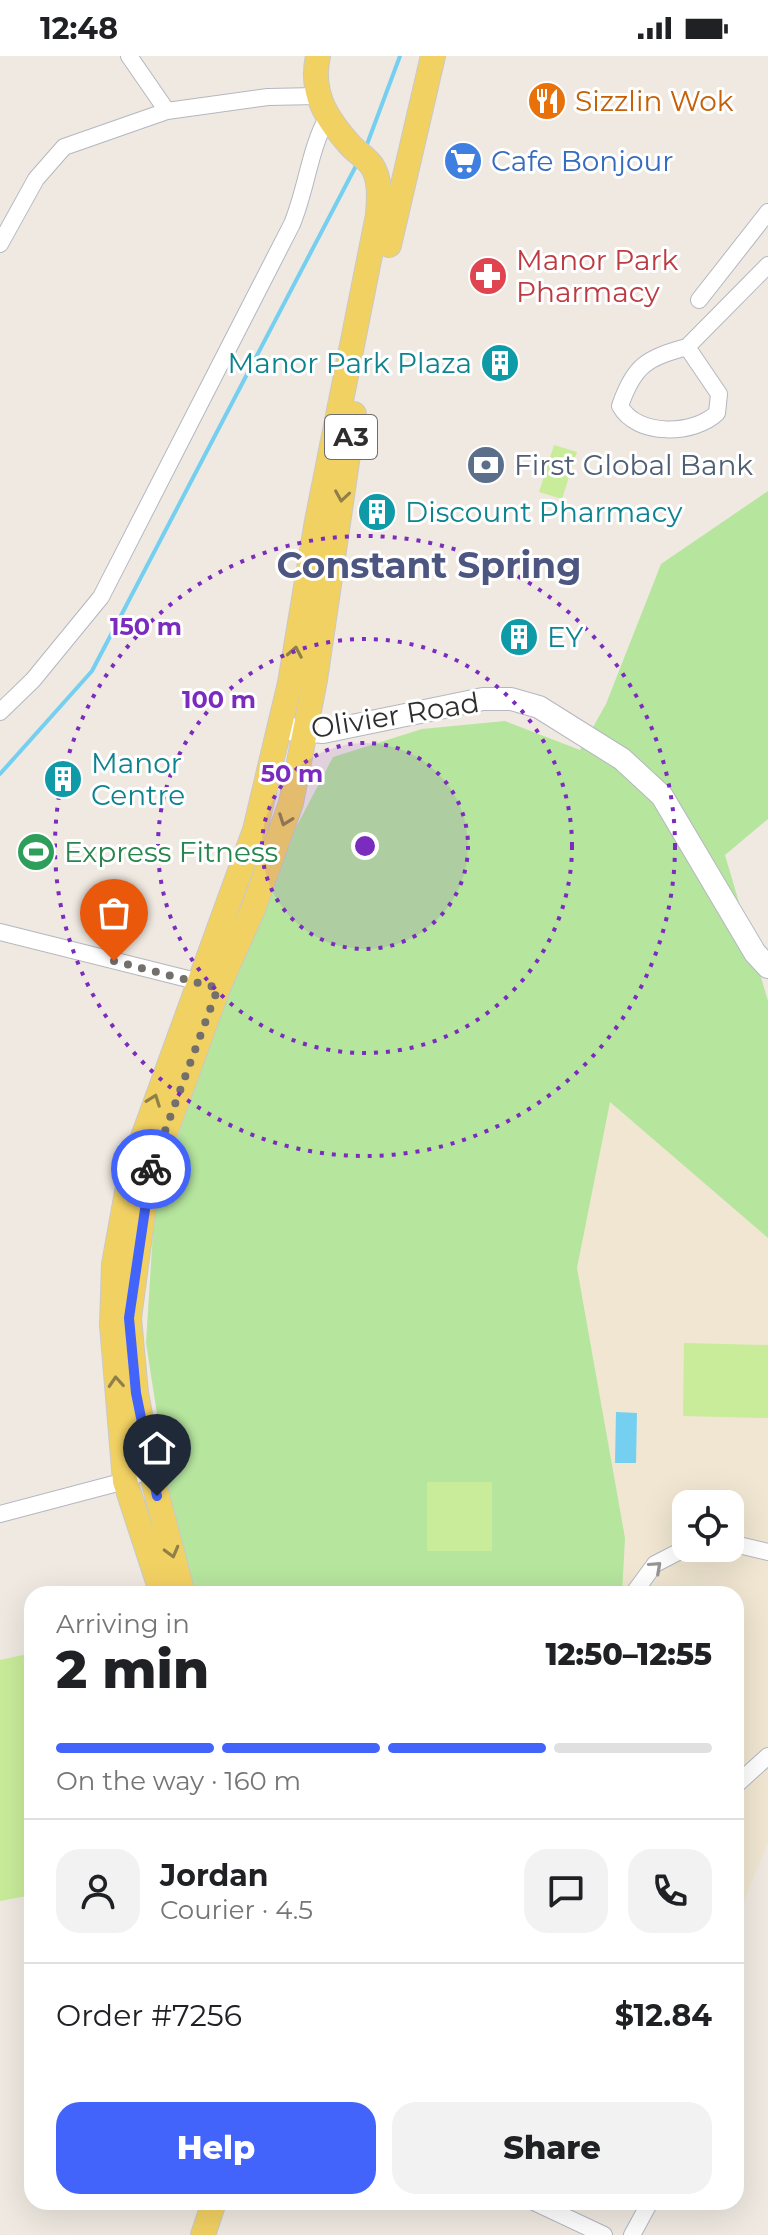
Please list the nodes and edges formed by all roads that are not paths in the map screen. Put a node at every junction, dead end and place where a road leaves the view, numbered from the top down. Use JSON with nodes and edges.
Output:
{"nodes":[{"id":1,"x":129,"y":56,"type":"edge"},
{"id":2,"x":318,"y":56,"type":"edge"},
{"id":3,"x":426,"y":56,"type":"edge"},
{"id":4,"x":433,"y":56,"type":"edge"},
{"id":5,"x":323,"y":106,"type":"junction"},
{"id":6,"x":167,"y":111,"type":"junction"},
{"id":7,"x":363,"y":157,"type":"junction"},
{"id":8,"x":768,"y":212,"type":"edge"},
{"id":9,"x":0,"y":244,"type":"edge"},
{"id":10,"x":768,"y":265,"type":"edge"},
{"id":11,"x":699,"y":300,"type":"dead end"},
{"id":12,"x":687,"y":347,"type":"junction"},
{"id":13,"x":0,"y":712,"type":"edge"},
{"id":14,"x":280,"y":728,"type":"junction"},
{"id":15,"x":307,"y":732,"type":"junction"},
{"id":16,"x":0,"y":932,"type":"edge"},
{"id":17,"x":764,"y":954,"type":"edge"},
{"id":18,"x":209,"y":985,"type":"junction"},
{"id":19,"x":150,"y":1468,"type":"junction"},
{"id":20,"x":125,"y":1481,"type":"junction"},
{"id":21,"x":0,"y":1514,"type":"edge"},
{"id":22,"x":744,"y":1546,"type":"edge"},
{"id":23,"x":768,"y":1552,"type":"edge"},
{"id":24,"x":672,"y":1555,"type":"edge"},
{"id":25,"x":159,"y":1586,"type":"edge"},
{"id":26,"x":181,"y":1586,"type":"edge"},
{"id":27,"x":639,"y":1586,"type":"edge"},
{"id":28,"x":768,"y":1756,"type":"edge"},
{"id":29,"x":744,"y":1778,"type":"edge"},
{"id":30,"x":211,"y":2210,"type":"edge"},
{"id":31,"x":228,"y":2210,"type":"edge"},
{"id":32,"x":551,"y":2210,"type":"edge"},
{"id":33,"x":646,"y":2210,"type":"edge"},
{"id":34,"x":203,"y":2235,"type":"edge"},
{"id":35,"x":221,"y":2235,"type":"edge"},
{"id":36,"x":604,"y":2235,"type":"edge"},
{"id":37,"x":632,"y":2235,"type":"edge"}],
"edges":[{"from":1,"to":6,"type":"street"},
{"from":2,"to":5,"type":"main road"},
{"from":3,"to":7,"type":"main road"},
{"from":4,"to":15,"type":"main road","number":"A3","one_way":true},
{"from":5,"to":6,"type":"street"},
{"from":5,"to":7,"type":"main road","number":"A3"},
{"from":5,"to":13,"type":"street"},
{"from":6,"to":9,"type":"street"},
{"from":14,"to":7,"type":"main road","number":"A3","one_way":true},
{"from":8,"to":11,"type":"street"},
{"from":10,"to":12,"type":"street"},
{"from":12,"to":12,"type":"street"},
{"from":14,"to":15,"type":"main road","name":"Olivier Road"},
{"from":14,"to":18,"type":"main road","number":"A3"},
{"from":15,"to":17,"type":"main road","name":"Olivier Road"},
{"from":15,"to":18,"type":"main road","number":"A3","one_way":true},
{"from":16,"to":18,"type":"street"},
{"from":18,"to":19,"type":"main road","number":"A3"},
{"from":20,"to":18,"type":"main road","number":"A3","one_way":true},
{"from":19,"to":20,"type":"street"},
{"from":19,"to":26,"type":"main road","number":"A3","one_way":true},
{"from":20,"to":21,"type":"street"},
{"from":20,"to":25,"type":"main road","number":"A3"},
{"from":22,"to":23,"type":"street"},
{"from":27,"to":24,"type":"street","one_way":true},
{"from":28,"to":29,"type":"street"},
{"from":30,"to":34,"type":"main road"},
{"from":31,"to":35,"type":"main road"},
{"from":32,"to":36,"type":"street"},
{"from":33,"to":37,"type":"street"}]}
